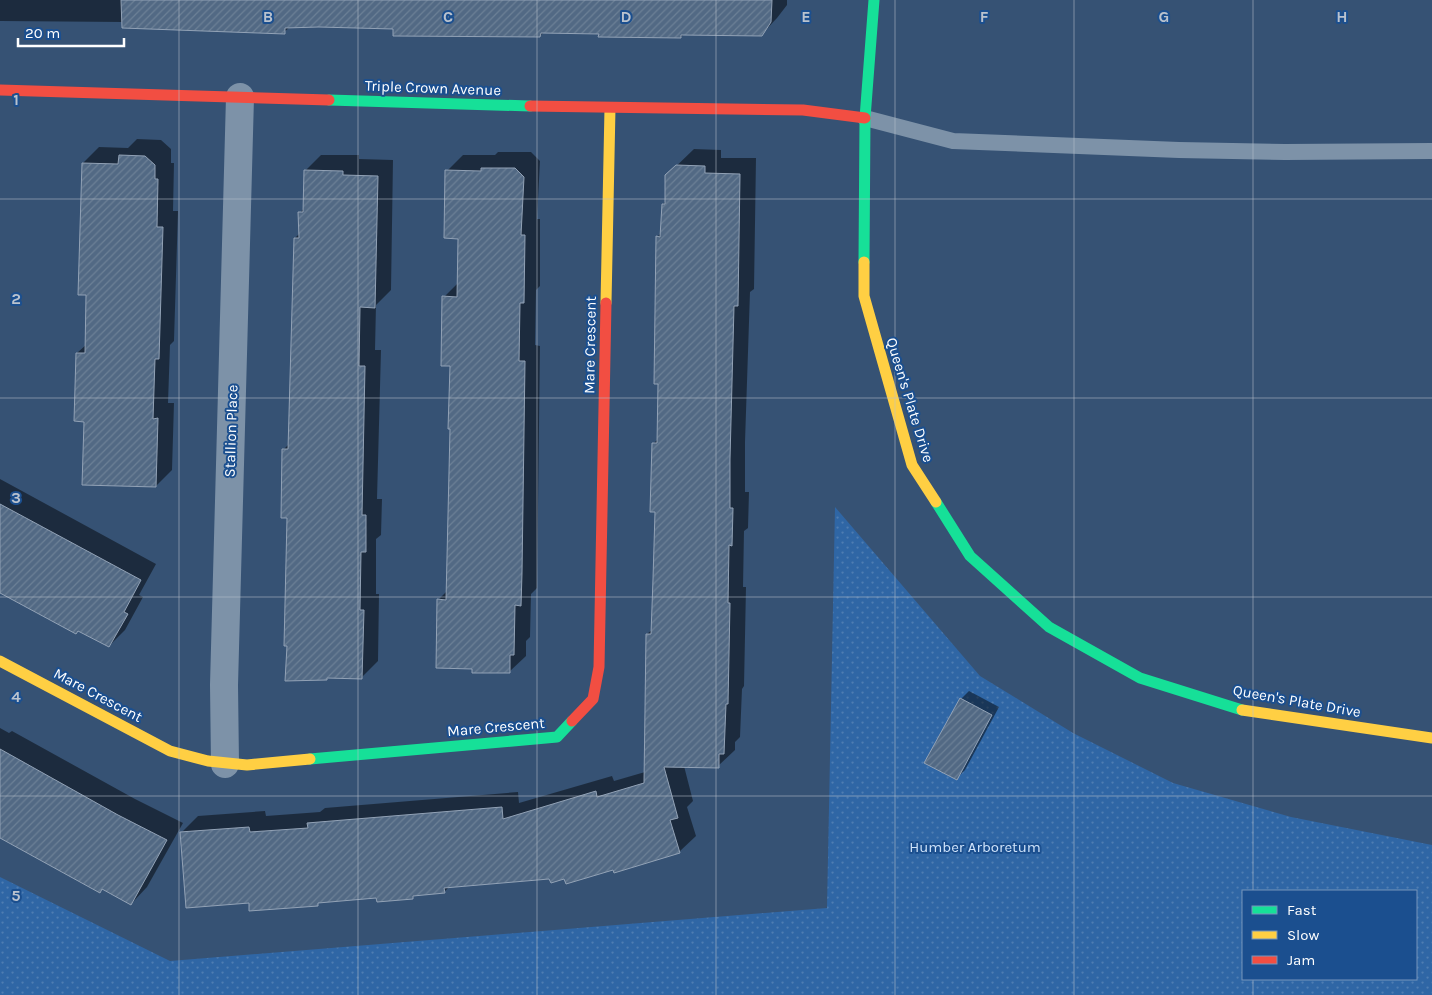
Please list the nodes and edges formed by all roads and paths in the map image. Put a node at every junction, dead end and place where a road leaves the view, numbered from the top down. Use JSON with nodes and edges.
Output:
{"nodes":[{"id":1,"x":874,"y":0,"type":"edge"},
{"id":2,"x":0,"y":90,"type":"edge"},
{"id":3,"x":240,"y":97,"type":"junction"},
{"id":4,"x":610,"y":108,"type":"junction"},
{"id":5,"x":865,"y":118,"type":"junction"},
{"id":6,"x":1432,"y":151,"type":"edge"},
{"id":7,"x":0,"y":661,"type":"edge"},
{"id":8,"x":1432,"y":738,"type":"edge"},
{"id":9,"x":225,"y":764,"type":"junction"}],
"edges":[{"from":1,"to":5,"type":"street","name":"Queen's Plate Drive"},
{"from":2,"to":3,"type":"street","name":"Triple Crown Avenue"},
{"from":3,"to":4,"type":"street","name":"Triple Crown Avenue"},
{"from":3,"to":9,"type":"street","name":"Stallion Place"},
{"from":4,"to":5,"type":"street","name":"Triple Crown Avenue"},
{"from":4,"to":9,"type":"street","name":"Mare Crescent"},
{"from":5,"to":6,"type":"lane"},
{"from":5,"to":8,"type":"street","name":"Queen's Plate Drive"},
{"from":7,"to":9,"type":"street","name":"Mare Crescent"}]}
